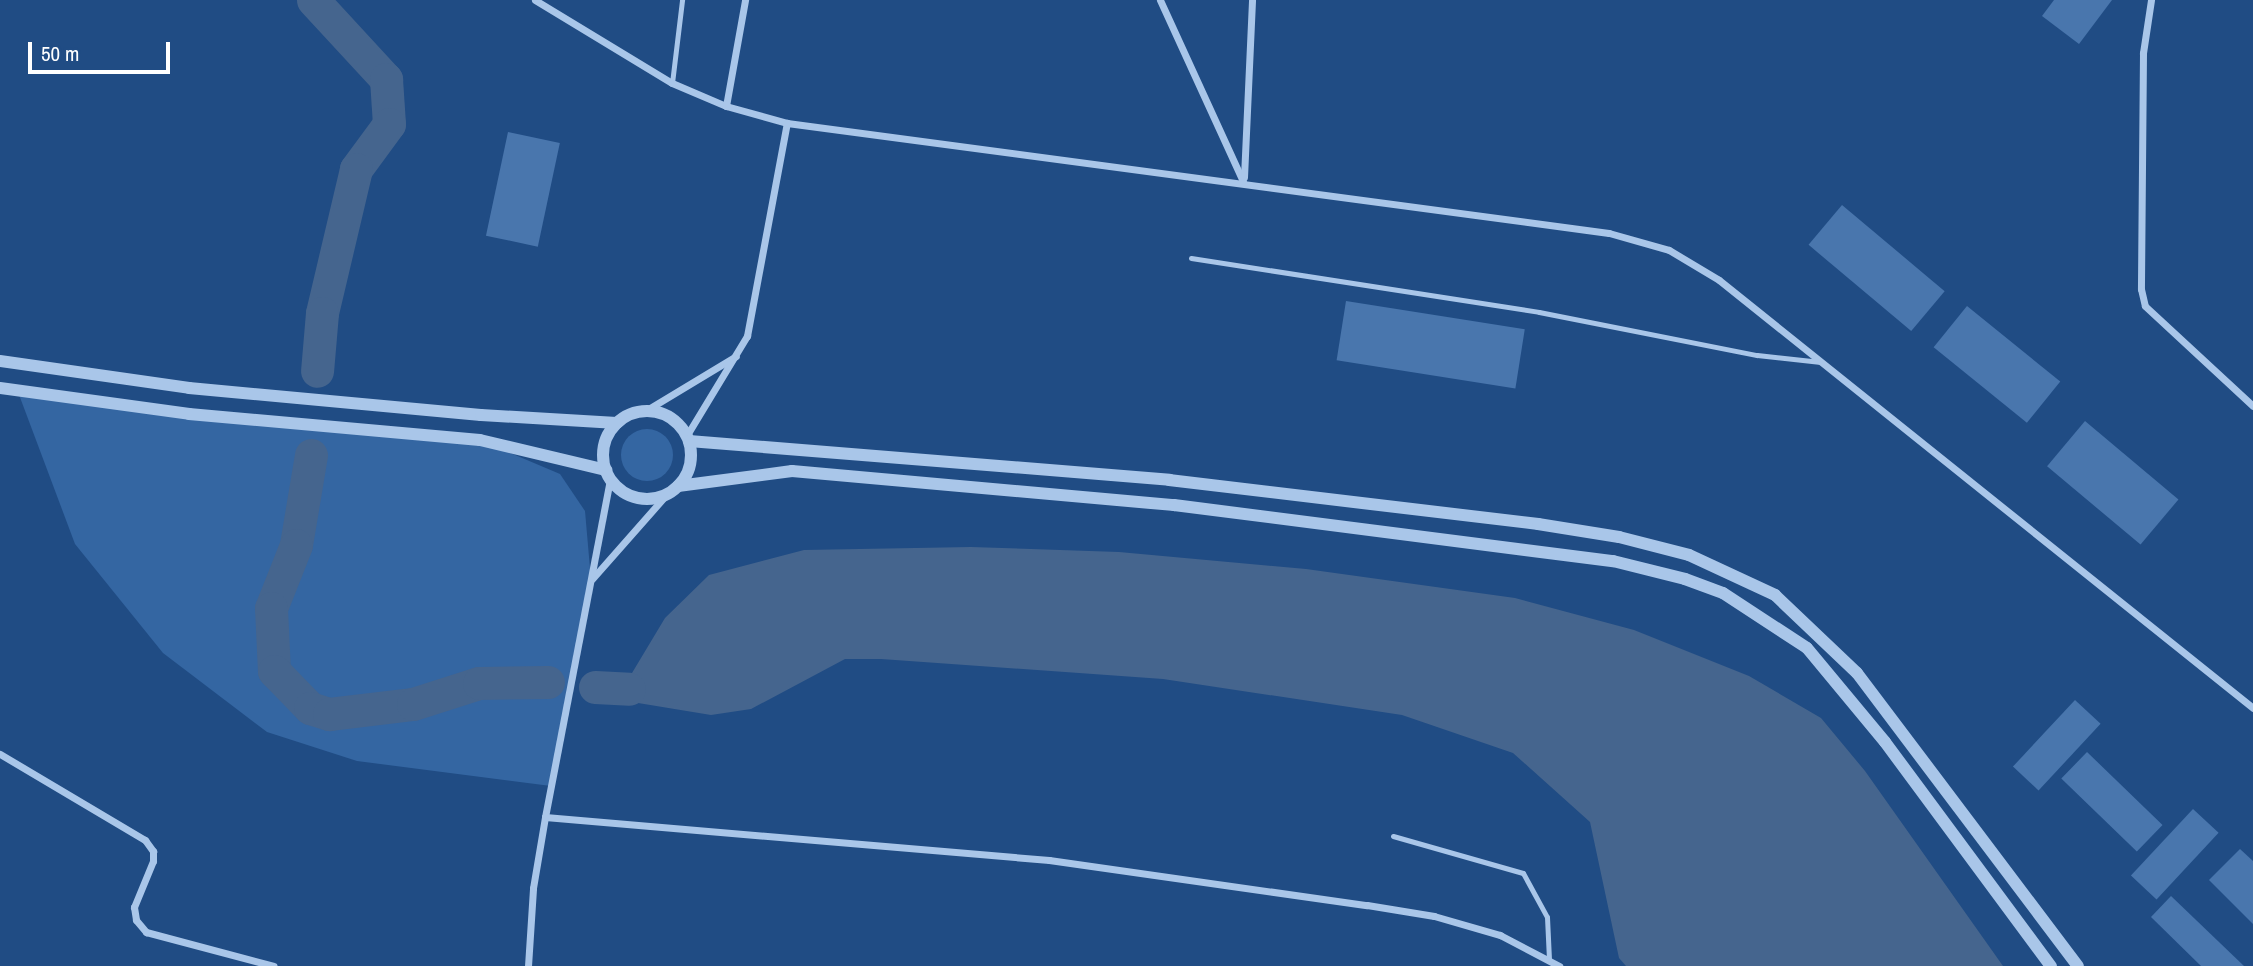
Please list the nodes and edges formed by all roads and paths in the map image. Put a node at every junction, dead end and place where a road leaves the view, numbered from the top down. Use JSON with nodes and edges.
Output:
{"nodes":[{"id":1,"x":535,"y":0,"type":"edge"},
{"id":2,"x":682,"y":0,"type":"edge"},
{"id":3,"x":745,"y":0,"type":"edge"},
{"id":4,"x":1160,"y":0,"type":"edge"},
{"id":5,"x":1252,"y":0,"type":"edge"},
{"id":6,"x":2151,"y":0,"type":"edge"},
{"id":7,"x":672,"y":83,"type":"junction"},
{"id":8,"x":726,"y":106,"type":"junction"},
{"id":9,"x":787,"y":123,"type":"junction"},
{"id":10,"x":1243,"y":181,"type":"junction"},
{"id":11,"x":1191,"y":258,"type":"dead end"},
{"id":12,"x":740,"y":354,"type":"junction"},
{"id":13,"x":0,"y":360,"type":"edge"},
{"id":14,"x":1821,"y":362,"type":"junction"},
{"id":15,"x":0,"y":388,"type":"edge"},
{"id":16,"x":2253,"y":406,"type":"edge"},
{"id":17,"x":645,"y":411,"type":"junction"},
{"id":18,"x":617,"y":423,"type":"junction"},
{"id":19,"x":688,"y":438,"type":"junction"},
{"id":20,"x":608,"y":475,"type":"junction"},
{"id":21,"x":678,"y":486,"type":"junction"},
{"id":22,"x":667,"y":494,"type":"junction"},
{"id":23,"x":591,"y":580,"type":"junction"},
{"id":24,"x":2253,"y":708,"type":"edge"},
{"id":25,"x":0,"y":754,"type":"edge"},
{"id":26,"x":545,"y":817,"type":"junction"},
{"id":27,"x":1393,"y":836,"type":"dead end"},
{"id":28,"x":1549,"y":960,"type":"junction"},
{"id":29,"x":274,"y":966,"type":"edge"},
{"id":30,"x":528,"y":966,"type":"edge"},
{"id":31,"x":1559,"y":966,"type":"edge"},
{"id":32,"x":2051,"y":966,"type":"edge"},
{"id":33,"x":2078,"y":966,"type":"edge"}],
"edges":[{"from":1,"to":7,"type":"street"},
{"from":2,"to":7,"type":"lane"},
{"from":3,"to":8,"type":"street"},
{"from":4,"to":10,"type":"street"},
{"from":5,"to":10,"type":"street"},
{"from":6,"to":16,"type":"street"},
{"from":7,"to":8,"type":"street"},
{"from":8,"to":9,"type":"street"},
{"from":9,"to":10,"type":"street"},
{"from":9,"to":12,"type":"street"},
{"from":10,"to":14,"type":"street"},
{"from":11,"to":14,"type":"lane"},
{"from":12,"to":17,"type":"street"},
{"from":12,"to":19,"type":"street"},
{"from":13,"to":18,"type":"street"},
{"from":14,"to":24,"type":"street"},
{"from":15,"to":20,"type":"street"},
{"from":17,"to":18,"type":"street"},
{"from":17,"to":19,"type":"street"},
{"from":18,"to":20,"type":"street"},
{"from":19,"to":21,"type":"street"},
{"from":19,"to":33,"type":"street"},
{"from":20,"to":22,"type":"street"},
{"from":20,"to":23,"type":"street"},
{"from":21,"to":22,"type":"street"},
{"from":21,"to":32,"type":"street"},
{"from":22,"to":23,"type":"street"},
{"from":23,"to":26,"type":"street"},
{"from":25,"to":29,"type":"street"},
{"from":26,"to":28,"type":"street"},
{"from":26,"to":30,"type":"street"},
{"from":27,"to":28,"type":"lane"},
{"from":28,"to":31,"type":"street"}]}
